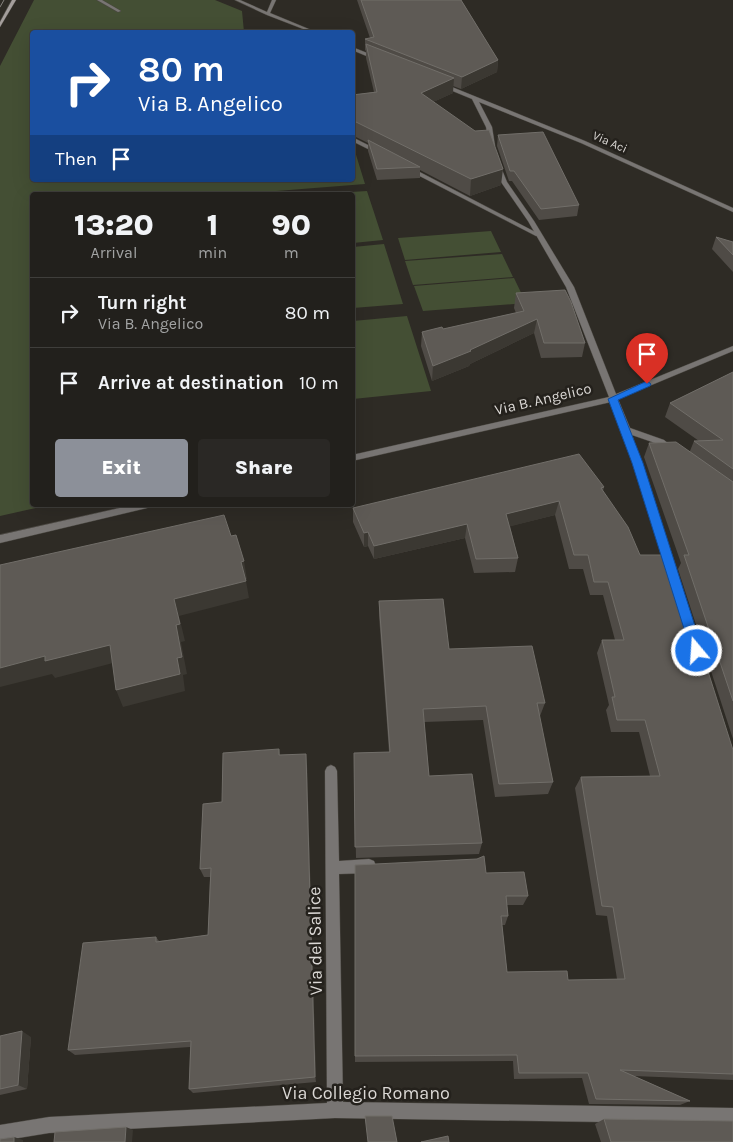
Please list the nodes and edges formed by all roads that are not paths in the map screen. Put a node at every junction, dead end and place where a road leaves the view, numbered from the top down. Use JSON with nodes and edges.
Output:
{"nodes":[{"id":1,"x":14,"y":0,"type":"edge"},
{"id":2,"x":100,"y":0,"type":"edge"},
{"id":3,"x":237,"y":0,"type":"edge"},
{"id":4,"x":274,"y":0,"type":"edge"},
{"id":5,"x":119,"y":11,"type":"dead end"},
{"id":6,"x":268,"y":14,"type":"junction"},
{"id":7,"x":0,"y":26,"type":"edge"},
{"id":8,"x":309,"y":30,"type":"edge"},
{"id":9,"x":355,"y":49,"type":"edge"},
{"id":10,"x":388,"y":63,"type":"edge"},
{"id":11,"x":432,"y":81,"type":"edge"},
{"id":12,"x":475,"y":99,"type":"junction"},
{"id":13,"x":355,"y":141,"type":"edge"},
{"id":14,"x":493,"y":151,"type":"edge"},
{"id":15,"x":388,"y":158,"type":"edge"},
{"id":16,"x":495,"y":160,"type":"edge"},
{"id":17,"x":406,"y":167,"type":"edge"},
{"id":18,"x":733,"y":210,"type":"edge"},
{"id":19,"x":538,"y":235,"type":"junction"},
{"id":20,"x":733,"y":348,"type":"edge"},
{"id":21,"x":612,"y":399,"type":"junction"},
{"id":22,"x":626,"y":430,"type":"junction"},
{"id":23,"x":677,"y":454,"type":"edge"},
{"id":24,"x":355,"y":457,"type":"edge"},
{"id":25,"x":138,"y":507,"type":"edge"},
{"id":26,"x":0,"y":539,"type":"edge"},
{"id":27,"x":673,"y":576,"type":"edge"},
{"id":28,"x":331,"y":771,"type":"dead end"},
{"id":29,"x":380,"y":866,"type":"edge"},
{"id":30,"x":333,"y":868,"type":"junction"},
{"id":31,"x":335,"y":1110,"type":"junction"},
{"id":32,"x":733,"y":1116,"type":"edge"},
{"id":33,"x":0,"y":1133,"type":"edge"}],
"edges":[{"from":1,"to":7,"type":"street"},
{"from":2,"to":5,"type":"street"},
{"from":3,"to":6,"type":"street"},
{"from":4,"to":6,"type":"street"},
{"from":6,"to":8,"type":"street"},
{"from":9,"to":10,"type":"street"},
{"from":11,"to":12,"type":"street","name":"Via Aci"},
{"from":12,"to":14,"type":"street"},
{"from":12,"to":18,"type":"street","name":"Via Aci"},
{"from":13,"to":15,"type":"street"},
{"from":16,"to":19,"type":"street"},
{"from":17,"to":19,"type":"street"},
{"from":19,"to":21,"type":"street"},
{"from":20,"to":21,"type":"street","name":"Via B. Angelico"},
{"from":21,"to":22,"type":"street"},
{"from":21,"to":24,"type":"street","name":"Via B. Angelico"},
{"from":22,"to":23,"type":"street"},
{"from":22,"to":27,"type":"street"},
{"from":25,"to":26,"type":"street"},
{"from":28,"to":30,"type":"street","name":"Via del Salice"},
{"from":29,"to":30,"type":"street"},
{"from":30,"to":31,"type":"street","name":"Via del Salice"},
{"from":31,"to":32,"type":"street","name":"Via Collegio Romano"},
{"from":31,"to":33,"type":"street","name":"Via Collegio Romano"}]}
